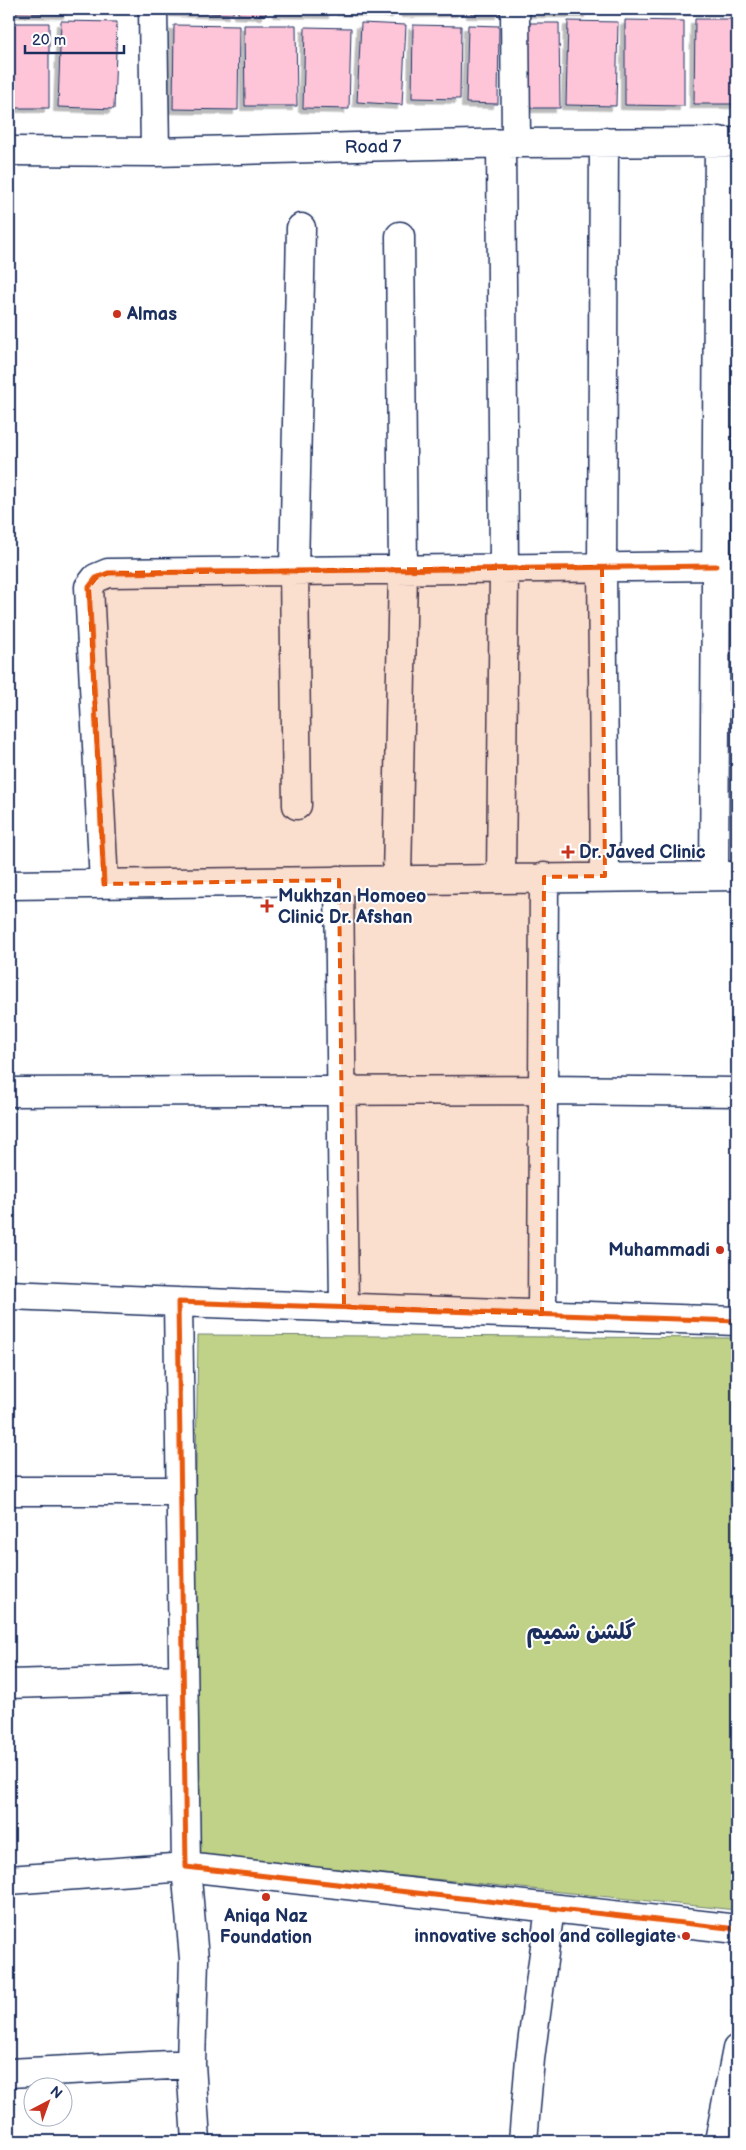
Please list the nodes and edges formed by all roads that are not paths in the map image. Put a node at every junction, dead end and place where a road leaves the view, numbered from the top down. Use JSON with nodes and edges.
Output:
{"nodes":[{"id":1,"x":153,"y":9,"type":"edge"},
{"id":2,"x":515,"y":9,"type":"edge"},
{"id":3,"x":728,"y":141,"type":"edge"},
{"id":4,"x":604,"y":142,"type":"junction"},
{"id":5,"x":508,"y":144,"type":"junction"},
{"id":6,"x":9,"y":151,"type":"edge"},
{"id":7,"x":155,"y":152,"type":"junction"},
{"id":8,"x":301,"y":228,"type":"dead end"},
{"id":9,"x":400,"y":236,"type":"dead end"},
{"id":10,"x":716,"y":566,"type":"junction"},
{"id":11,"x":602,"y":567,"type":"junction"},
{"id":12,"x":504,"y":568,"type":"junction"},
{"id":13,"x":404,"y":570,"type":"junction"},
{"id":14,"x":294,"y":571,"type":"junction"},
{"id":15,"x":297,"y":805,"type":"dead end"},
{"id":16,"x":726,"y":875,"type":"edge"},
{"id":17,"x":605,"y":876,"type":"junction"},
{"id":18,"x":544,"y":877,"type":"junction"},
{"id":19,"x":501,"y":878,"type":"junction"},
{"id":20,"x":397,"y":879,"type":"junction"},
{"id":21,"x":339,"y":880,"type":"junction"},
{"id":22,"x":104,"y":884,"type":"junction"},
{"id":23,"x":9,"y":885,"type":"edge"},
{"id":24,"x":543,"y":1090,"type":"junction"},
{"id":25,"x":342,"y":1091,"type":"junction"},
{"id":26,"x":9,"y":1092,"type":"edge"},
{"id":27,"x":737,"y":1092,"type":"edge"},
{"id":28,"x":9,"y":1296,"type":"edge"},
{"id":29,"x":178,"y":1302,"type":"junction"},
{"id":30,"x":344,"y":1308,"type":"junction"},
{"id":31,"x":542,"y":1314,"type":"junction"},
{"id":32,"x":737,"y":1321,"type":"edge"},
{"id":33,"x":9,"y":1491,"type":"edge"},
{"id":34,"x":181,"y":1491,"type":"junction"},
{"id":35,"x":183,"y":1679,"type":"junction"},
{"id":36,"x":9,"y":1684,"type":"edge"},
{"id":37,"x":186,"y":1867,"type":"junction"},
{"id":38,"x":9,"y":1880,"type":"edge"},
{"id":39,"x":550,"y":1908,"type":"junction"},
{"id":40,"x":737,"y":1929,"type":"edge"},
{"id":41,"x":737,"y":2049,"type":"edge"},
{"id":42,"x":191,"y":2064,"type":"junction"},
{"id":43,"x":9,"y":2073,"type":"edge"},
{"id":44,"x":196,"y":2141,"type":"edge"},
{"id":45,"x":523,"y":2141,"type":"edge"},
{"id":46,"x":719,"y":2141,"type":"edge"}],
"edges":[{"from":1,"to":7,"type":"street"},
{"from":2,"to":5,"type":"street"},
{"from":3,"to":4,"type":"street","name":"Road 7"},
{"from":3,"to":10,"type":"street"},
{"from":4,"to":5,"type":"street","name":"Road 7"},
{"from":4,"to":11,"type":"street"},
{"from":5,"to":7,"type":"street","name":"Road 7"},
{"from":5,"to":12,"type":"street"},
{"from":6,"to":7,"type":"street","name":"Road 7"},
{"from":8,"to":14,"type":"street"},
{"from":9,"to":13,"type":"street"},
{"from":10,"to":11,"type":"street"},
{"from":10,"to":16,"type":"street"},
{"from":11,"to":12,"type":"street"},
{"from":11,"to":17,"type":"street"},
{"from":12,"to":13,"type":"street"},
{"from":12,"to":19,"type":"street"},
{"from":13,"to":14,"type":"street"},
{"from":13,"to":20,"type":"street"},
{"from":14,"to":15,"type":"street"},
{"from":14,"to":22,"type":"street"},
{"from":16,"to":17,"type":"street"},
{"from":17,"to":18,"type":"street"},
{"from":18,"to":19,"type":"street"},
{"from":18,"to":24,"type":"street"},
{"from":19,"to":20,"type":"street"},
{"from":20,"to":21,"type":"street"},
{"from":21,"to":22,"type":"street"},
{"from":21,"to":25,"type":"street"},
{"from":22,"to":23,"type":"street"},
{"from":24,"to":25,"type":"street"},
{"from":24,"to":27,"type":"street"},
{"from":24,"to":31,"type":"street"},
{"from":25,"to":26,"type":"street"},
{"from":25,"to":30,"type":"street"},
{"from":28,"to":29,"type":"street"},
{"from":29,"to":30,"type":"street"},
{"from":29,"to":34,"type":"street"},
{"from":30,"to":31,"type":"street"},
{"from":31,"to":32,"type":"street"},
{"from":33,"to":34,"type":"street"},
{"from":34,"to":35,"type":"street"},
{"from":35,"to":36,"type":"street"},
{"from":35,"to":37,"type":"street"},
{"from":37,"to":38,"type":"street"},
{"from":37,"to":39,"type":"street"},
{"from":37,"to":42,"type":"street"},
{"from":39,"to":40,"type":"street"},
{"from":39,"to":45,"type":"street"},
{"from":41,"to":46,"type":"street"},
{"from":42,"to":43,"type":"street"},
{"from":42,"to":44,"type":"street"}]}
